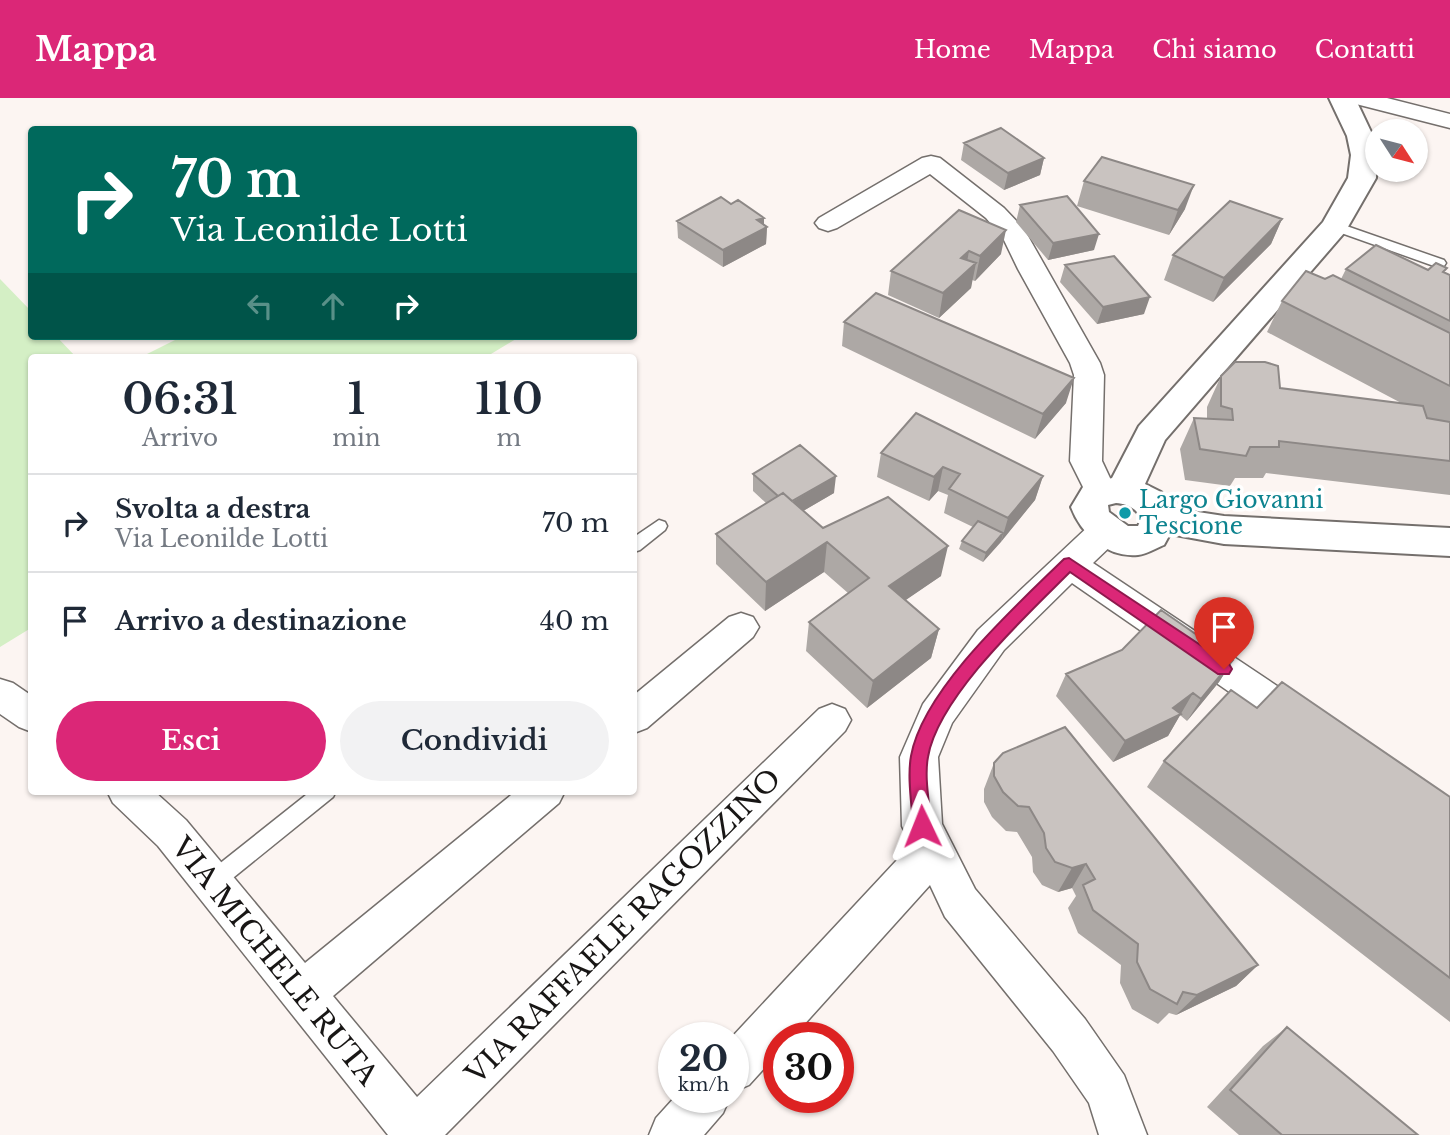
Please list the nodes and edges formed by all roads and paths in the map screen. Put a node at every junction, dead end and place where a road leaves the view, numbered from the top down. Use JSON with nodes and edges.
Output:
{"nodes":[{"id":1,"x":1342,"y":98,"type":"edge"},
{"id":2,"x":1360,"y":98,"type":"edge"},
{"id":3,"x":1450,"y":121,"type":"edge"},
{"id":4,"x":828,"y":223,"type":"dead end"},
{"id":5,"x":1335,"y":226,"type":"junction"},
{"id":6,"x":1439,"y":263,"type":"edge"},
{"id":7,"x":1112,"y":492,"type":"junction"},
{"id":8,"x":1159,"y":519,"type":"junction"},
{"id":9,"x":659,"y":526,"type":"dead end"},
{"id":10,"x":1104,"y":531,"type":"junction"},
{"id":11,"x":1450,"y":542,"type":"edge"},
{"id":12,"x":637,"y":544,"type":"edge"},
{"id":13,"x":1069,"y":564,"type":"junction"},
{"id":14,"x":741,"y":627,"type":"dead end"},
{"id":15,"x":0,"y":694,"type":"edge"},
{"id":16,"x":28,"y":713,"type":"edge"},
{"id":17,"x":637,"y":714,"type":"edge"},
{"id":18,"x":832,"y":720,"type":"dead end"},
{"id":19,"x":1337,"y":746,"type":"edge"},
{"id":20,"x":131,"y":795,"type":"edge"},
{"id":21,"x":321,"y":795,"type":"edge"},
{"id":22,"x":540,"y":795,"type":"edge"},
{"id":23,"x":937,"y":856,"type":"junction"},
{"id":24,"x":211,"y":883,"type":"junction"},
{"id":25,"x":302,"y":994,"type":"junction"},
{"id":26,"x":749,"y":1052,"type":"edge"},
{"id":27,"x":693,"y":1113,"type":"edge"},
{"id":28,"x":417,"y":1133,"type":"edge"},
{"id":29,"x":673,"y":1135,"type":"edge"},
{"id":30,"x":1123,"y":1135,"type":"edge"}],
"edges":[{"from":1,"to":5,"type":"street"},
{"from":2,"to":3,"type":"street"},
{"from":4,"to":7,"type":"street"},
{"from":5,"to":6,"type":"lane"},
{"from":5,"to":7,"type":"street"},
{"from":7,"to":8,"type":"street"},
{"from":7,"to":10,"type":"street"},
{"from":8,"to":10,"type":"street"},
{"from":8,"to":11,"type":"street"},
{"from":9,"to":12,"type":"lane"},
{"from":10,"to":13,"type":"street"},
{"from":13,"to":19,"type":"street"},
{"from":13,"to":23,"type":"street"},
{"from":14,"to":17,"type":"street"},
{"from":15,"to":16,"type":"street"},
{"from":18,"to":28,"type":"street","name":"VIA RAFFAELE RAGOZZINO"},
{"from":20,"to":24,"type":"street","name":"VIA MICHELE RUTA"},
{"from":21,"to":24,"type":"lane"},
{"from":22,"to":25,"type":"street"},
{"from":23,"to":26,"type":"street"},
{"from":23,"to":30,"type":"street"},
{"from":24,"to":25,"type":"street","name":"VIA MICHELE RUTA"},
{"from":25,"to":28,"type":"street","name":"VIA MICHELE RUTA"},
{"from":27,"to":29,"type":"street"}]}
